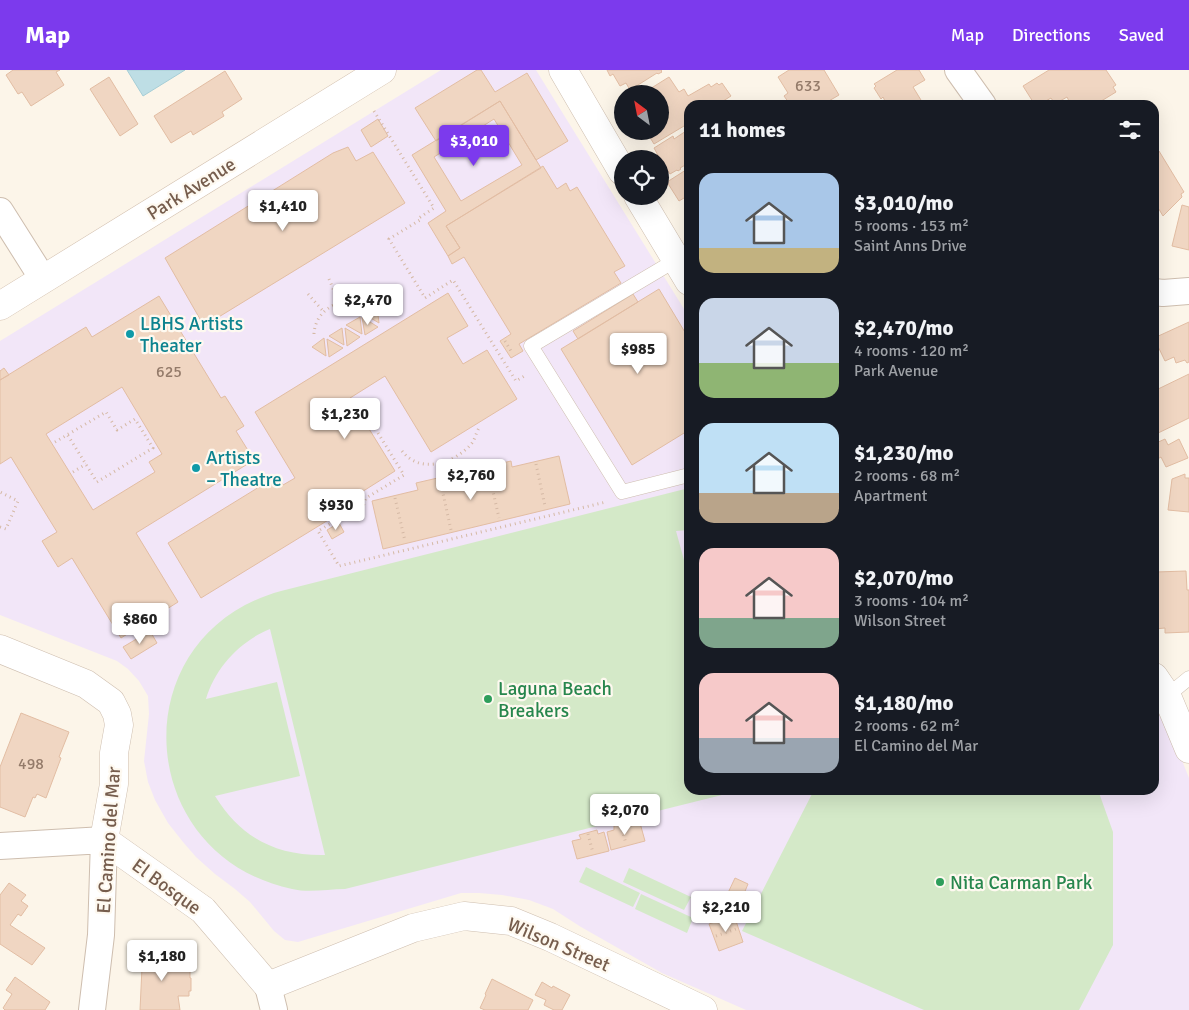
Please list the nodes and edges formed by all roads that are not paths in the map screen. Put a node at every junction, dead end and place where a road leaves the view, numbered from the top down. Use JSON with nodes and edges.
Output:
{"nodes":[{"id":1,"x":382,"y":70,"type":"edge"},
{"id":2,"x":563,"y":70,"type":"edge"},
{"id":3,"x":958,"y":70,"type":"edge"},
{"id":4,"x":979,"y":100,"type":"edge"},
{"id":5,"x":614,"y":157,"type":"edge"},
{"id":6,"x":643,"y":205,"type":"edge"},
{"id":7,"x":0,"y":211,"type":"edge"},
{"id":8,"x":682,"y":271,"type":"edge"},
{"id":9,"x":43,"y":279,"type":"junction"},
{"id":10,"x":1189,"y":291,"type":"edge"},
{"id":11,"x":1159,"y":292,"type":"edge"},
{"id":12,"x":0,"y":306,"type":"edge"},
{"id":13,"x":684,"y":476,"type":"edge"},
{"id":14,"x":0,"y":648,"type":"edge"},
{"id":15,"x":1189,"y":678,"type":"edge"},
{"id":16,"x":1160,"y":686,"type":"edge"},
{"id":17,"x":1189,"y":749,"type":"edge"},
{"id":18,"x":104,"y":840,"type":"junction"},
{"id":19,"x":0,"y":846,"type":"edge"},
{"id":20,"x":271,"y":998,"type":"edge"},
{"id":21,"x":92,"y":1010,"type":"edge"},
{"id":22,"x":703,"y":1010,"type":"edge"}],
"edges":[{"from":1,"to":9,"type":"street","name":"Park Avenue"},
{"from":2,"to":5,"type":"street"},
{"from":3,"to":4,"type":"street"},
{"from":6,"to":8,"type":"street"},
{"from":7,"to":9,"type":"street"},
{"from":8,"to":13,"type":"lane"},
{"from":9,"to":12,"type":"street","name":"Park Avenue"},
{"from":10,"to":11,"type":"street"},
{"from":14,"to":18,"type":"street","name":"El Camino del Mar"},
{"from":15,"to":16,"type":"lane"},
{"from":16,"to":17,"type":"street"},
{"from":18,"to":19,"type":"street"},
{"from":18,"to":20,"type":"street","name":"El Bosque"},
{"from":18,"to":21,"type":"street","name":"El Camino del Mar"},
{"from":20,"to":22,"type":"street","name":"Wilson Street"}]}
